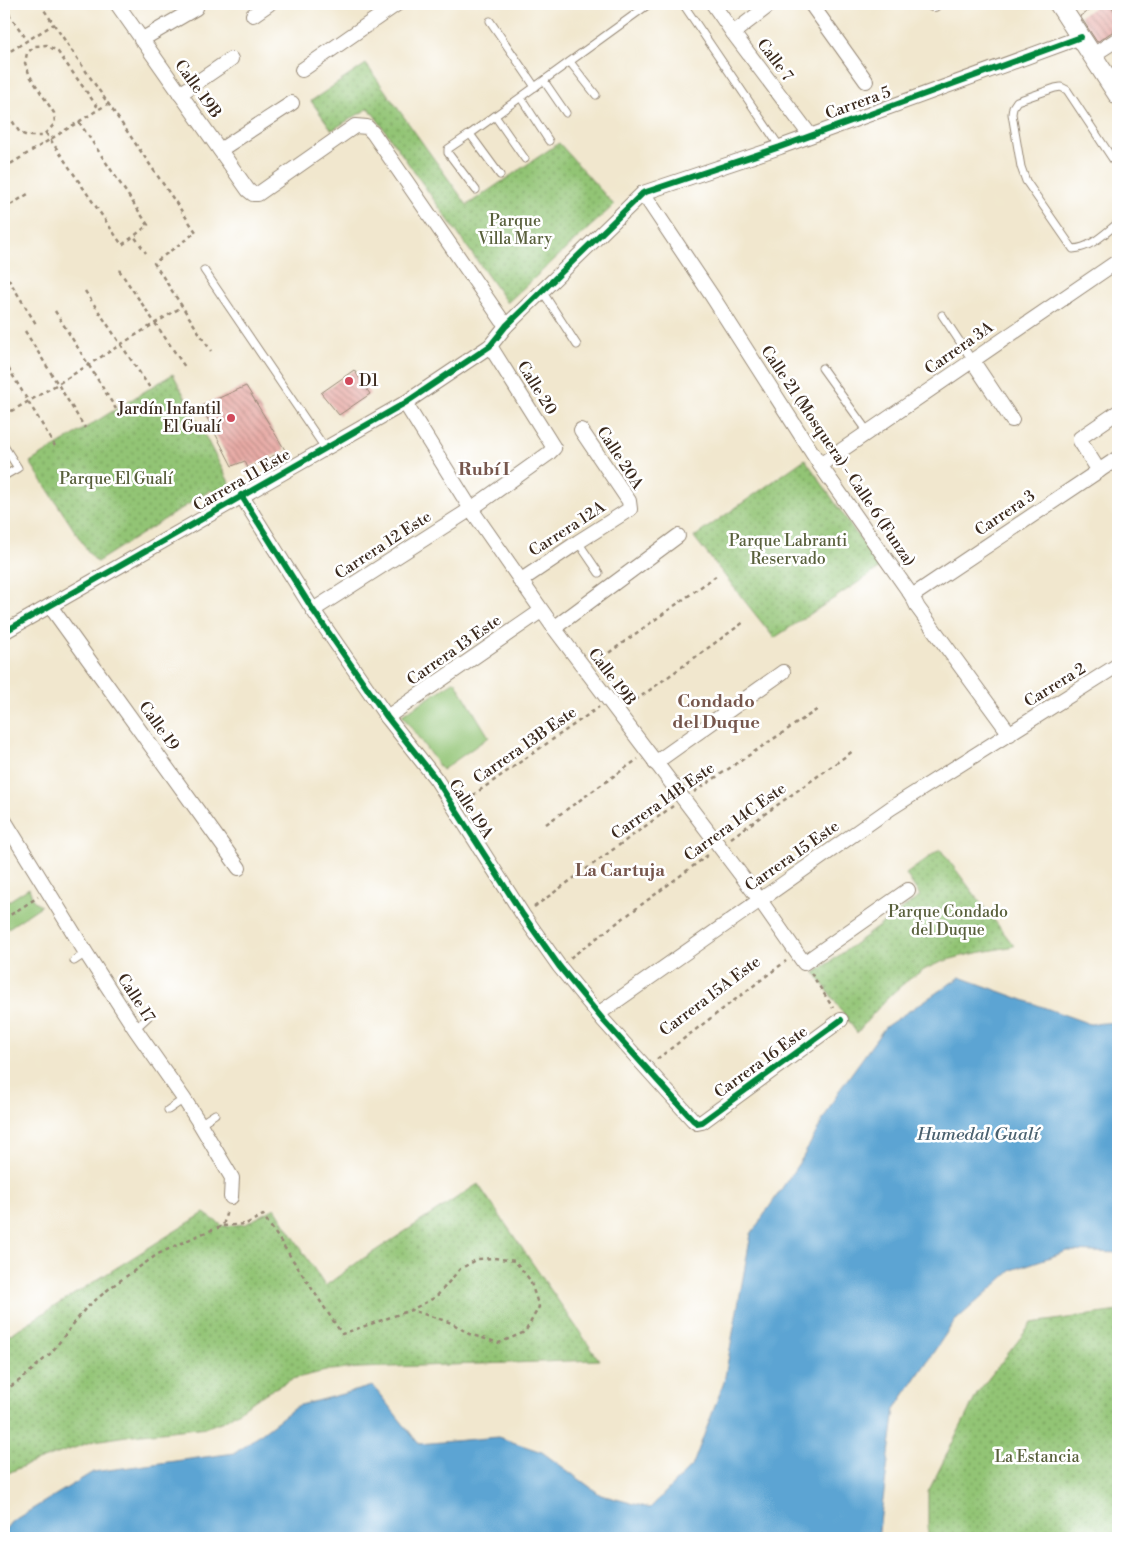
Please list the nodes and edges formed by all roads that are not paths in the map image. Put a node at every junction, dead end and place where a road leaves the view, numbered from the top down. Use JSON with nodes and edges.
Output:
{"nodes":[{"id":1,"x":116,"y":4,"type":"edge"},
{"id":2,"x":269,"y":4,"type":"edge"},
{"id":3,"x":397,"y":4,"type":"edge"},
{"id":4,"x":649,"y":4,"type":"edge"},
{"id":5,"x":683,"y":4,"type":"edge"},
{"id":6,"x":713,"y":4,"type":"edge"},
{"id":7,"x":771,"y":4,"type":"edge"},
{"id":8,"x":811,"y":4,"type":"edge"},
{"id":9,"x":1059,"y":4,"type":"edge"},
{"id":10,"x":196,"y":8,"type":"dead end"},
{"id":11,"x":253,"y":15,"type":"dead end"},
{"id":12,"x":490,"y":21,"type":"dead end"},
{"id":13,"x":733,"y":33,"type":"junction"},
{"id":14,"x":1080,"y":37,"type":"junction"},
{"id":15,"x":1118,"y":39,"type":"edge"},
{"id":16,"x":141,"y":40,"type":"junction"},
{"id":17,"x":1093,"y":55,"type":"junction"},
{"id":18,"x":231,"y":59,"type":"dead end"},
{"id":19,"x":570,"y":62,"type":"junction"},
{"id":20,"x":302,"y":70,"type":"dead end"},
{"id":21,"x":544,"y":81,"type":"junction"},
{"id":22,"x":866,"y":81,"type":"dead end"},
{"id":23,"x":535,"y":87,"type":"junction"},
{"id":24,"x":180,"y":94,"type":"junction"},
{"id":25,"x":596,"y":95,"type":"dead end"},
{"id":26,"x":1118,"y":95,"type":"edge"},
{"id":27,"x":521,"y":98,"type":"junction"},
{"id":28,"x":292,"y":103,"type":"dead end"},
{"id":29,"x":566,"y":113,"type":"dead end"},
{"id":30,"x":495,"y":116,"type":"junction"},
{"id":31,"x":470,"y":134,"type":"junction"},
{"id":32,"x":810,"y":135,"type":"junction"},
{"id":33,"x":549,"y":141,"type":"dead end"},
{"id":34,"x":780,"y":147,"type":"junction"},
{"id":35,"x":220,"y":150,"type":"junction"},
{"id":36,"x":525,"y":159,"type":"dead end"},
{"id":37,"x":1118,"y":167,"type":"edge"},
{"id":38,"x":500,"y":175,"type":"dead end"},
{"id":39,"x":476,"y":190,"type":"dead end"},
{"id":40,"x":643,"y":193,"type":"junction"},
{"id":41,"x":1118,"y":223,"type":"edge"},
{"id":42,"x":1118,"y":260,"type":"edge"},
{"id":43,"x":204,"y":270,"type":"dead end"},
{"id":44,"x":541,"y":291,"type":"junction"},
{"id":45,"x":942,"y":315,"type":"dead end"},
{"id":46,"x":506,"y":326,"type":"junction"},
{"id":47,"x":577,"y":345,"type":"dead end"},
{"id":48,"x":490,"y":346,"type":"junction"},
{"id":49,"x":972,"y":360,"type":"junction"},
{"id":50,"x":822,"y":368,"type":"dead end"},
{"id":51,"x":405,"y":403,"type":"junction"},
{"id":52,"x":1118,"y":412,"type":"edge"},
{"id":53,"x":1012,"y":420,"type":"dead end"},
{"id":54,"x":581,"y":430,"type":"dead end"},
{"id":55,"x":868,"y":432,"type":"junction"},
{"id":56,"x":4,"y":446,"type":"edge"},
{"id":57,"x":325,"y":448,"type":"junction"},
{"id":58,"x":554,"y":448,"type":"joint"},
{"id":59,"x":1118,"y":458,"type":"edge"},
{"id":60,"x":820,"y":465,"type":"junction"},
{"id":61,"x":1099,"y":471,"type":"junction"},
{"id":62,"x":4,"y":476,"type":"edge"},
{"id":63,"x":241,"y":496,"type":"junction"},
{"id":64,"x":630,"y":505,"type":"joint"},
{"id":65,"x":471,"y":510,"type":"junction"},
{"id":66,"x":678,"y":536,"type":"dead end"},
{"id":67,"x":578,"y":542,"type":"junction"},
{"id":68,"x":599,"y":573,"type":"dead end"},
{"id":69,"x":520,"y":581,"type":"junction"},
{"id":70,"x":50,"y":606,"type":"junction"},
{"id":71,"x":914,"y":606,"type":"junction"},
{"id":72,"x":313,"y":610,"type":"junction"},
{"id":73,"x":541,"y":611,"type":"junction"},
{"id":74,"x":554,"y":628,"type":"junction"},
{"id":75,"x":4,"y":632,"type":"edge"},
{"id":76,"x":1118,"y":665,"type":"edge"},
{"id":77,"x":783,"y":672,"type":"dead end"},
{"id":78,"x":387,"y":717,"type":"junction"},
{"id":79,"x":1010,"y":734,"type":"junction"},
{"id":80,"x":651,"y":758,"type":"junction"},
{"id":81,"x":4,"y":820,"type":"edge"},
{"id":82,"x":239,"y":868,"type":"dead end"},
{"id":83,"x":908,"y":890,"type":"dead end"},
{"id":84,"x":760,"y":900,"type":"junction"},
{"id":85,"x":86,"y":954,"type":"junction"},
{"id":86,"x":74,"y":961,"type":"dead end"},
{"id":87,"x":598,"y":1014,"type":"junction"},
{"id":88,"x":148,"y":1016,"type":"dead end"},
{"id":89,"x":841,"y":1020,"type":"road end"},
{"id":90,"x":134,"y":1029,"type":"junction"},
{"id":91,"x":184,"y":1099,"type":"junction"},
{"id":92,"x":168,"y":1110,"type":"dead end"},
{"id":93,"x":215,"y":1114,"type":"dead end"},
{"id":94,"x":697,"y":1123,"type":"joint"},
{"id":95,"x":200,"y":1124,"type":"junction"},
{"id":96,"x":231,"y":1196,"type":"road end"}],
"edges":[{"from":1,"to":16,"type":"street","name":"Calle 19B"},
{"from":2,"to":11,"type":"street"},
{"from":3,"to":20,"type":"street"},
{"from":4,"to":19,"type":"lane"},
{"from":5,"to":34,"type":"lane"},
{"from":6,"to":13,"type":"street","name":"Calle 7"},
{"from":7,"to":13,"type":"street"},
{"from":8,"to":22,"type":"street"},
{"from":9,"to":14,"type":"main road"},
{"from":10,"to":16,"type":"street"},
{"from":12,"to":23,"type":"lane"},
{"from":13,"to":32,"type":"street","name":"Calle 7"},
{"from":14,"to":17,"type":"main road"},
{"from":14,"to":32,"type":"street","name":"Carrera 5"},
{"from":15,"to":17,"type":"street"},
{"from":16,"to":24,"type":"street","name":"Calle 19B"},
{"from":17,"to":26,"type":"main road"},
{"from":18,"to":24,"type":"street"},
{"from":19,"to":21,"type":"lane"},
{"from":19,"to":25,"type":"lane"},
{"from":21,"to":23,"type":"lane"},
{"from":21,"to":29,"type":"lane"},
{"from":23,"to":27,"type":"lane"},
{"from":24,"to":35,"type":"street","name":"Calle 19B"},
{"from":27,"to":30,"type":"lane"},
{"from":27,"to":33,"type":"lane"},
{"from":28,"to":35,"type":"street"},
{"from":30,"to":31,"type":"lane"},
{"from":30,"to":36,"type":"lane"},
{"from":31,"to":38,"type":"lane"},
{"from":31,"to":39,"type":"lane"},
{"from":32,"to":34,"type":"street","name":"Carrera 5"},
{"from":34,"to":40,"type":"street","name":"Carrera 5"},
{"from":35,"to":46,"type":"street","name":"Calle 19B"},
{"from":37,"to":41,"type":"lane"},
{"from":40,"to":44,"type":"street"},
{"from":40,"to":60,"type":"street","name":"Calle 21 (Mosquera) - Calle 6 (Funza)"},
{"from":42,"to":49,"type":"street","name":"Carrera 3A"},
{"from":43,"to":57,"type":"lane"},
{"from":44,"to":46,"type":"street"},
{"from":44,"to":47,"type":"lane"},
{"from":45,"to":49,"type":"lane"},
{"from":46,"to":48,"type":"street"},
{"from":48,"to":51,"type":"street","name":"Carrera 11 Este"},
{"from":48,"to":58,"type":"street","name":"Calle 20"},
{"from":49,"to":53,"type":"street"},
{"from":49,"to":55,"type":"street","name":"Carrera 3A"},
{"from":50,"to":55,"type":"lane"},
{"from":51,"to":57,"type":"street","name":"Carrera 11 Este"},
{"from":51,"to":65,"type":"street","name":"Calle 19B"},
{"from":52,"to":61,"type":"street"},
{"from":54,"to":64,"type":"street","name":"Calle 20A"},
{"from":55,"to":60,"type":"street","name":"Carrera 3A"},
{"from":56,"to":62,"type":"lane"},
{"from":57,"to":63,"type":"street","name":"Carrera 11 Este"},
{"from":58,"to":65,"type":"street","name":"Carrera 12 Este"},
{"from":59,"to":61,"type":"street","name":"Carrera 3"},
{"from":60,"to":71,"type":"street","name":"Calle 21 (Mosquera) - Calle 6 (Funza)"},
{"from":61,"to":71,"type":"street","name":"Carrera 3"},
{"from":63,"to":70,"type":"street","name":"Carrera 11 Este"},
{"from":63,"to":72,"type":"street","name":"Calle 19A"},
{"from":64,"to":67,"type":"street","name":"Carrera 12A"},
{"from":65,"to":69,"type":"street","name":"Calle 19B"},
{"from":65,"to":72,"type":"street","name":"Carrera 12 Este"},
{"from":66,"to":74,"type":"street"},
{"from":67,"to":68,"type":"lane"},
{"from":67,"to":69,"type":"street","name":"Carrera 12A"},
{"from":69,"to":73,"type":"street","name":"Calle 19B"},
{"from":70,"to":75,"type":"street","name":"Carrera 11 Este"},
{"from":70,"to":82,"type":"street","name":"Calle 19"},
{"from":71,"to":79,"type":"street","name":"Calle 21 (Mosquera) - Calle 6 (Funza)"},
{"from":72,"to":78,"type":"street","name":"Calle 19A"},
{"from":73,"to":74,"type":"street","name":"Calle 19B"},
{"from":73,"to":78,"type":"street","name":"Carrera 13 Este"},
{"from":74,"to":80,"type":"street","name":"Calle 19B"},
{"from":76,"to":79,"type":"street","name":"Carrera 2"},
{"from":77,"to":80,"type":"street"},
{"from":78,"to":87,"type":"street","name":"Calle 19A"},
{"from":79,"to":84,"type":"street","name":"Carrera 15 Este"},
{"from":80,"to":84,"type":"street","name":"Calle 19B"},
{"from":81,"to":85,"type":"street","name":"Calle 17"},
{"from":83,"to":84,"type":"street","name":"Calle 19B"},
{"from":84,"to":87,"type":"street","name":"Carrera 15 Este"},
{"from":85,"to":86,"type":"lane"},
{"from":85,"to":90,"type":"street","name":"Calle 17"},
{"from":87,"to":94,"type":"street","name":"Calle 19A"},
{"from":88,"to":90,"type":"lane"},
{"from":89,"to":94,"type":"street","name":"Carrera 16 Este"},
{"from":90,"to":91,"type":"street","name":"Calle 17"},
{"from":91,"to":92,"type":"lane"},
{"from":91,"to":95,"type":"street","name":"Calle 17"},
{"from":93,"to":95,"type":"lane"},
{"from":95,"to":96,"type":"street","name":"Calle 17"}]}
